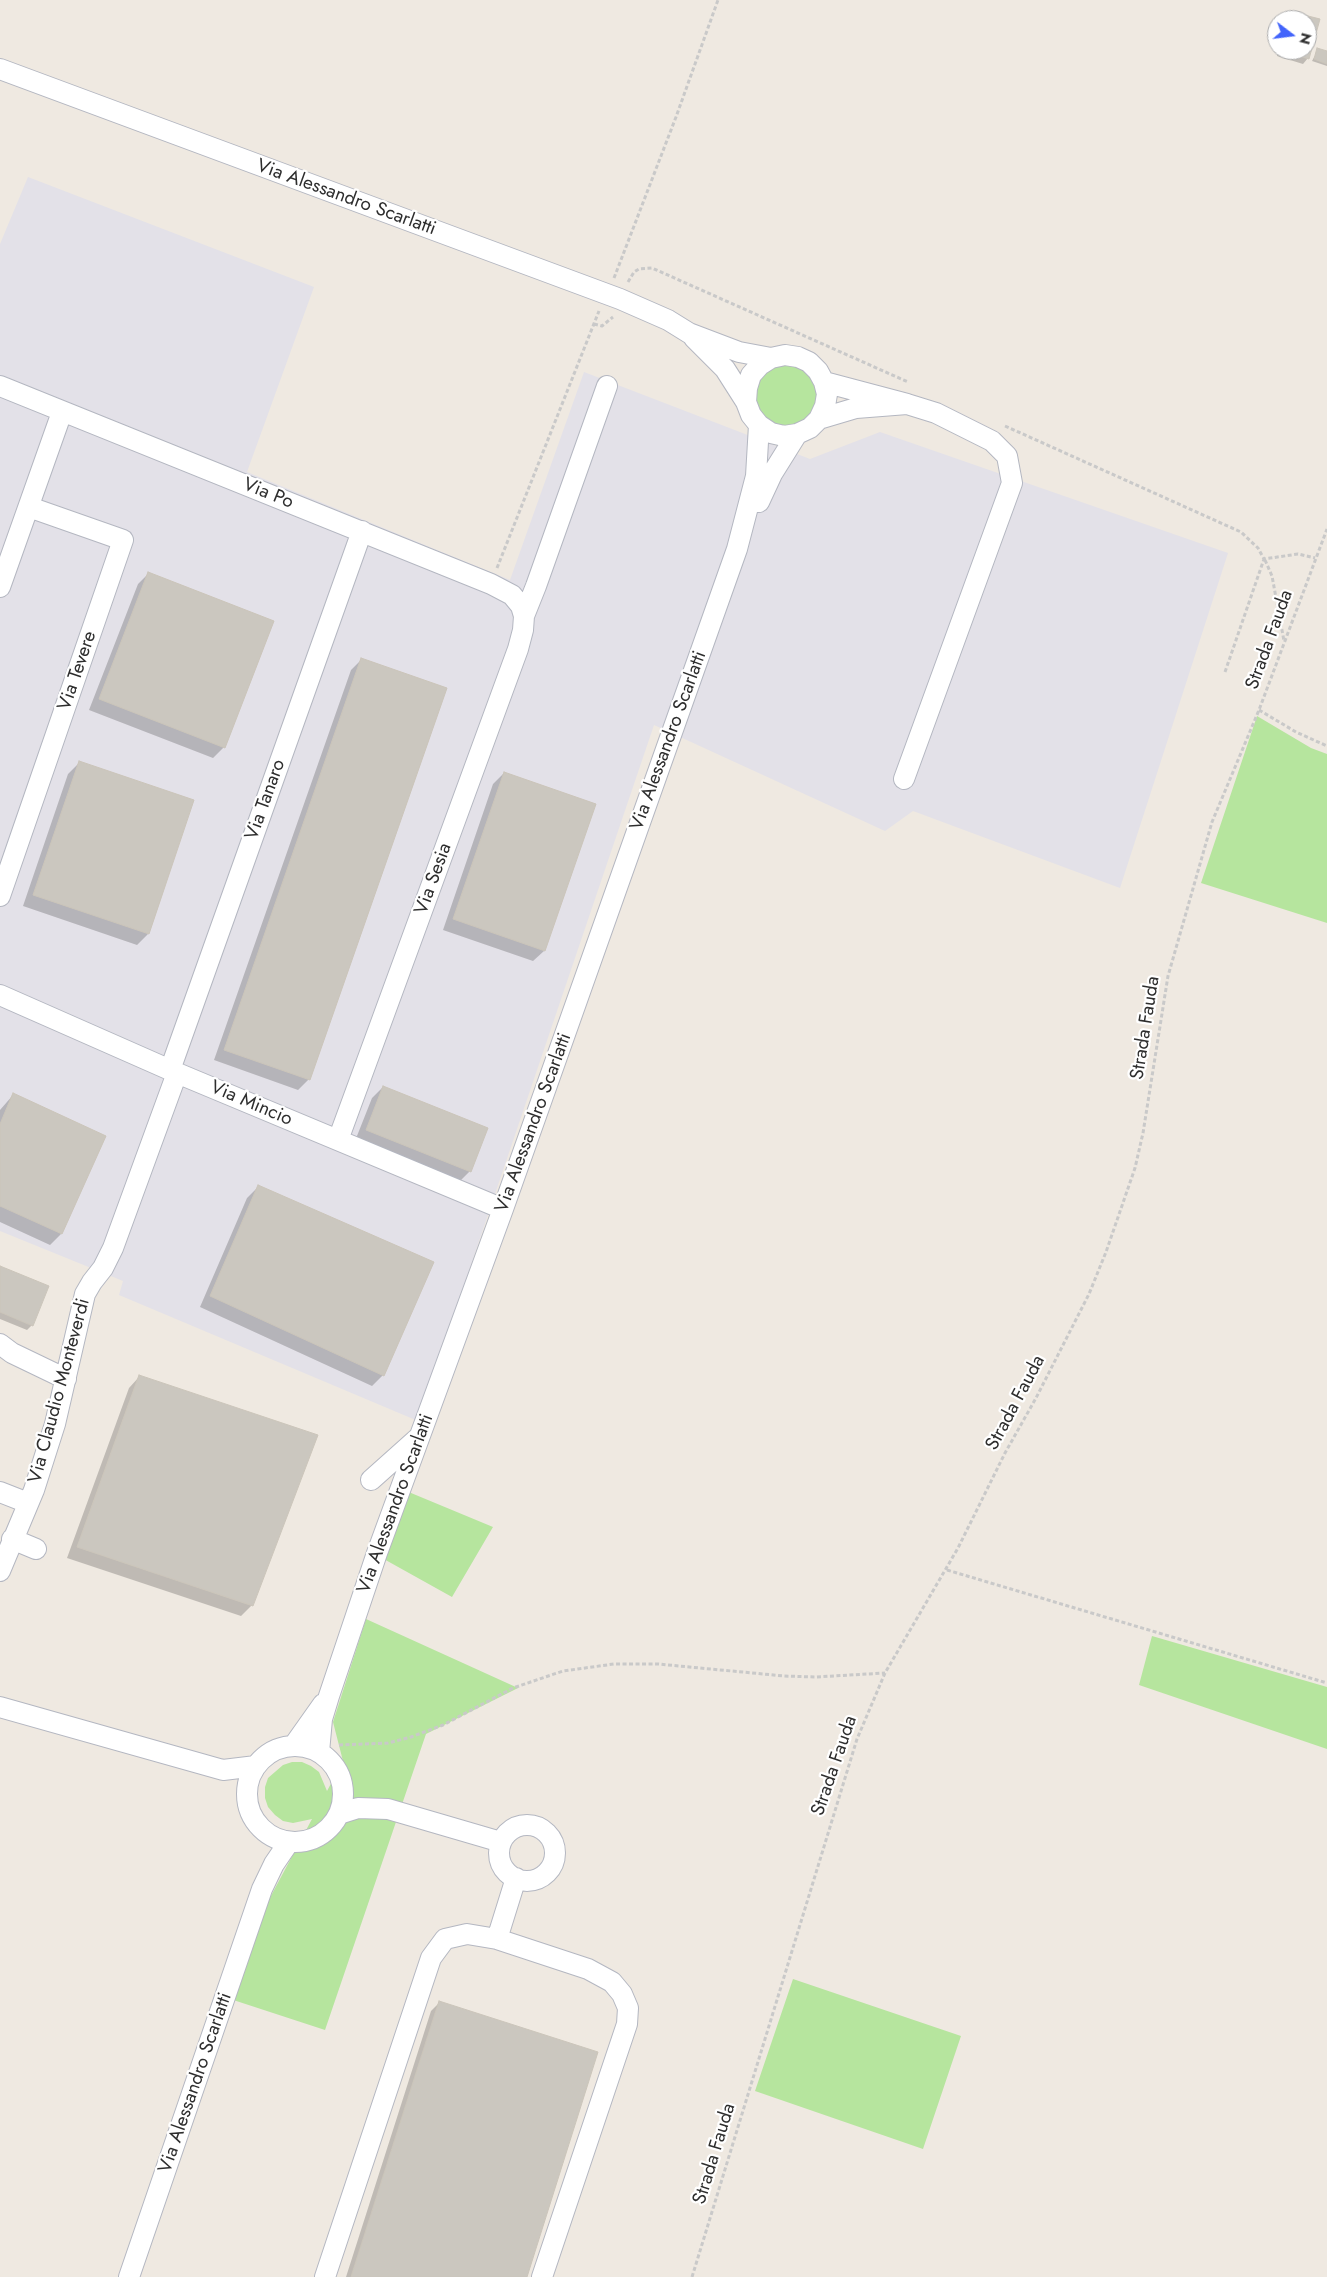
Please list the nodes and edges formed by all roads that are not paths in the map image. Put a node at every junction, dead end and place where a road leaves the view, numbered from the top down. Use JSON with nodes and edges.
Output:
{"nodes":[{"id":1,"x":0,"y":70,"type":"edge"},
{"id":2,"x":690,"y":332,"type":"junction"},
{"id":3,"x":772,"y":358,"type":"junction"},
{"id":4,"x":824,"y":382,"type":"junction"},
{"id":5,"x":0,"y":386,"type":"edge"},
{"id":6,"x":607,"y":386,"type":"dead end"},
{"id":7,"x":746,"y":402,"type":"junction"},
{"id":8,"x":907,"y":404,"type":"junction"},
{"id":9,"x":62,"y":412,"type":"junction"},
{"id":10,"x":819,"y":419,"type":"junction"},
{"id":11,"x":759,"y":425,"type":"junction"},
{"id":12,"x":797,"y":434,"type":"junction"},
{"id":13,"x":28,"y":507,"type":"junction"},
{"id":14,"x":362,"y":531,"type":"junction"},
{"id":15,"x":737,"y":549,"type":"junction"},
{"id":16,"x":0,"y":586,"type":"edge"},
{"id":17,"x":524,"y":616,"type":"junction"},
{"id":18,"x":904,"y":779,"type":"dead end"},
{"id":19,"x":0,"y":896,"type":"edge"},
{"id":20,"x":0,"y":996,"type":"edge"},
{"id":21,"x":173,"y":1072,"type":"junction"},
{"id":22,"x":338,"y":1140,"type":"junction"},
{"id":23,"x":503,"y":1209,"type":"junction"},
{"id":24,"x":0,"y":1344,"type":"edge"},
{"id":25,"x":66,"y":1379,"type":"junction"},
{"id":26,"x":420,"y":1437,"type":"junction"},
{"id":27,"x":371,"y":1480,"type":"dead end"},
{"id":28,"x":0,"y":1492,"type":"edge"},
{"id":29,"x":28,"y":1503,"type":"junction"},
{"id":30,"x":12,"y":1539,"type":"junction"},
{"id":31,"x":36,"y":1549,"type":"dead end"},
{"id":32,"x":0,"y":1571,"type":"edge"},
{"id":33,"x":329,"y":1696,"type":"junction"},
{"id":34,"x":0,"y":1707,"type":"edge"},
{"id":35,"x":294,"y":1745,"type":"junction"},
{"id":36,"x":319,"y":1752,"type":"junction"},
{"id":37,"x":256,"y":1766,"type":"junction"},
{"id":38,"x":223,"y":1770,"type":"junction"},
{"id":39,"x":341,"y":1780,"type":"junction"},
{"id":40,"x":246,"y":1794,"type":"junction"},
{"id":41,"x":388,"y":1808,"type":"junction"},
{"id":42,"x":339,"y":1814,"type":"junction"},
{"id":43,"x":266,"y":1833,"type":"junction"},
{"id":44,"x":289,"y":1842,"type":"junction"},
{"id":45,"x":501,"y":1842,"type":"junction"},
{"id":46,"x":516,"y":1878,"type":"junction"},
{"id":47,"x":262,"y":1889,"type":"junction"},
{"id":48,"x":497,"y":1939,"type":"junction"},
{"id":49,"x":129,"y":2277,"type":"edge"},
{"id":50,"x":325,"y":2277,"type":"edge"},
{"id":51,"x":542,"y":2277,"type":"edge"}],
"edges":[{"from":1,"to":2,"type":"street","name":"Via Alessandro Scarlatti"},
{"from":2,"to":3,"type":"street","name":"Via Alessandro Scarlatti"},
{"from":2,"to":7,"type":"street","name":"Via Alessandro Scarlatti"},
{"from":3,"to":4,"type":"street"},
{"from":3,"to":7,"type":"street"},
{"from":4,"to":8,"type":"street"},
{"from":4,"to":10,"type":"street"},
{"from":5,"to":9,"type":"street","name":"Via Po"},
{"from":6,"to":17,"type":"street","name":"Via Sesia"},
{"from":7,"to":11,"type":"street"},
{"from":8,"to":10,"type":"street"},
{"from":8,"to":18,"type":"street"},
{"from":9,"to":13,"type":"street"},
{"from":9,"to":14,"type":"street","name":"Via Po"},
{"from":10,"to":12,"type":"street"},
{"from":11,"to":12,"type":"street"},
{"from":11,"to":15,"type":"street","name":"Via Alessandro Scarlatti"},
{"from":12,"to":15,"type":"street","name":"Via Alessandro Scarlatti"},
{"from":13,"to":16,"type":"street"},
{"from":13,"to":19,"type":"street","name":"Via Tevere"},
{"from":14,"to":17,"type":"street","name":"Via Po"},
{"from":14,"to":21,"type":"street","name":"Via Tanaro"},
{"from":15,"to":23,"type":"street","name":"Via Alessandro Scarlatti"},
{"from":17,"to":22,"type":"street","name":"Via Sesia"},
{"from":20,"to":21,"type":"street","name":"Via Mincio"},
{"from":21,"to":22,"type":"street","name":"Via Mincio"},
{"from":21,"to":25,"type":"street","name":"Via Claudio Monteverdi"},
{"from":22,"to":23,"type":"street","name":"Via Mincio"},
{"from":23,"to":26,"type":"street","name":"Via Alessandro Scarlatti"},
{"from":24,"to":25,"type":"street"},
{"from":25,"to":29,"type":"street","name":"Via Claudio Monteverdi"},
{"from":26,"to":27,"type":"street"},
{"from":26,"to":33,"type":"street","name":"Via Alessandro Scarlatti"},
{"from":28,"to":29,"type":"street"},
{"from":29,"to":30,"type":"street","name":"Via Claudio Monteverdi"},
{"from":30,"to":31,"type":"street"},
{"from":30,"to":32,"type":"street","name":"Via Claudio Monteverdi"},
{"from":33,"to":35,"type":"street","name":"Via Alessandro Scarlatti"},
{"from":33,"to":36,"type":"street","name":"Via Alessandro Scarlatti"},
{"from":34,"to":38,"type":"street"},
{"from":35,"to":36,"type":"street"},
{"from":35,"to":37,"type":"street"},
{"from":36,"to":39,"type":"street"},
{"from":37,"to":38,"type":"street"},
{"from":37,"to":40,"type":"street"},
{"from":38,"to":40,"type":"street"},
{"from":39,"to":41,"type":"street"},
{"from":39,"to":42,"type":"street"},
{"from":40,"to":43,"type":"street"},
{"from":41,"to":42,"type":"street"},
{"from":41,"to":45,"type":"street"},
{"from":42,"to":44,"type":"street"},
{"from":43,"to":44,"type":"street"},
{"from":43,"to":47,"type":"street","name":"Via Alessandro Scarlatti"},
{"from":44,"to":47,"type":"street","name":"Via Alessandro Scarlatti"},
{"from":45,"to":46,"type":"street"},
{"from":45,"to":46,"type":"street"},
{"from":46,"to":48,"type":"street"},
{"from":47,"to":49,"type":"street","name":"Via Alessandro Scarlatti"},
{"from":48,"to":50,"type":"street"},
{"from":48,"to":51,"type":"street"}]}
